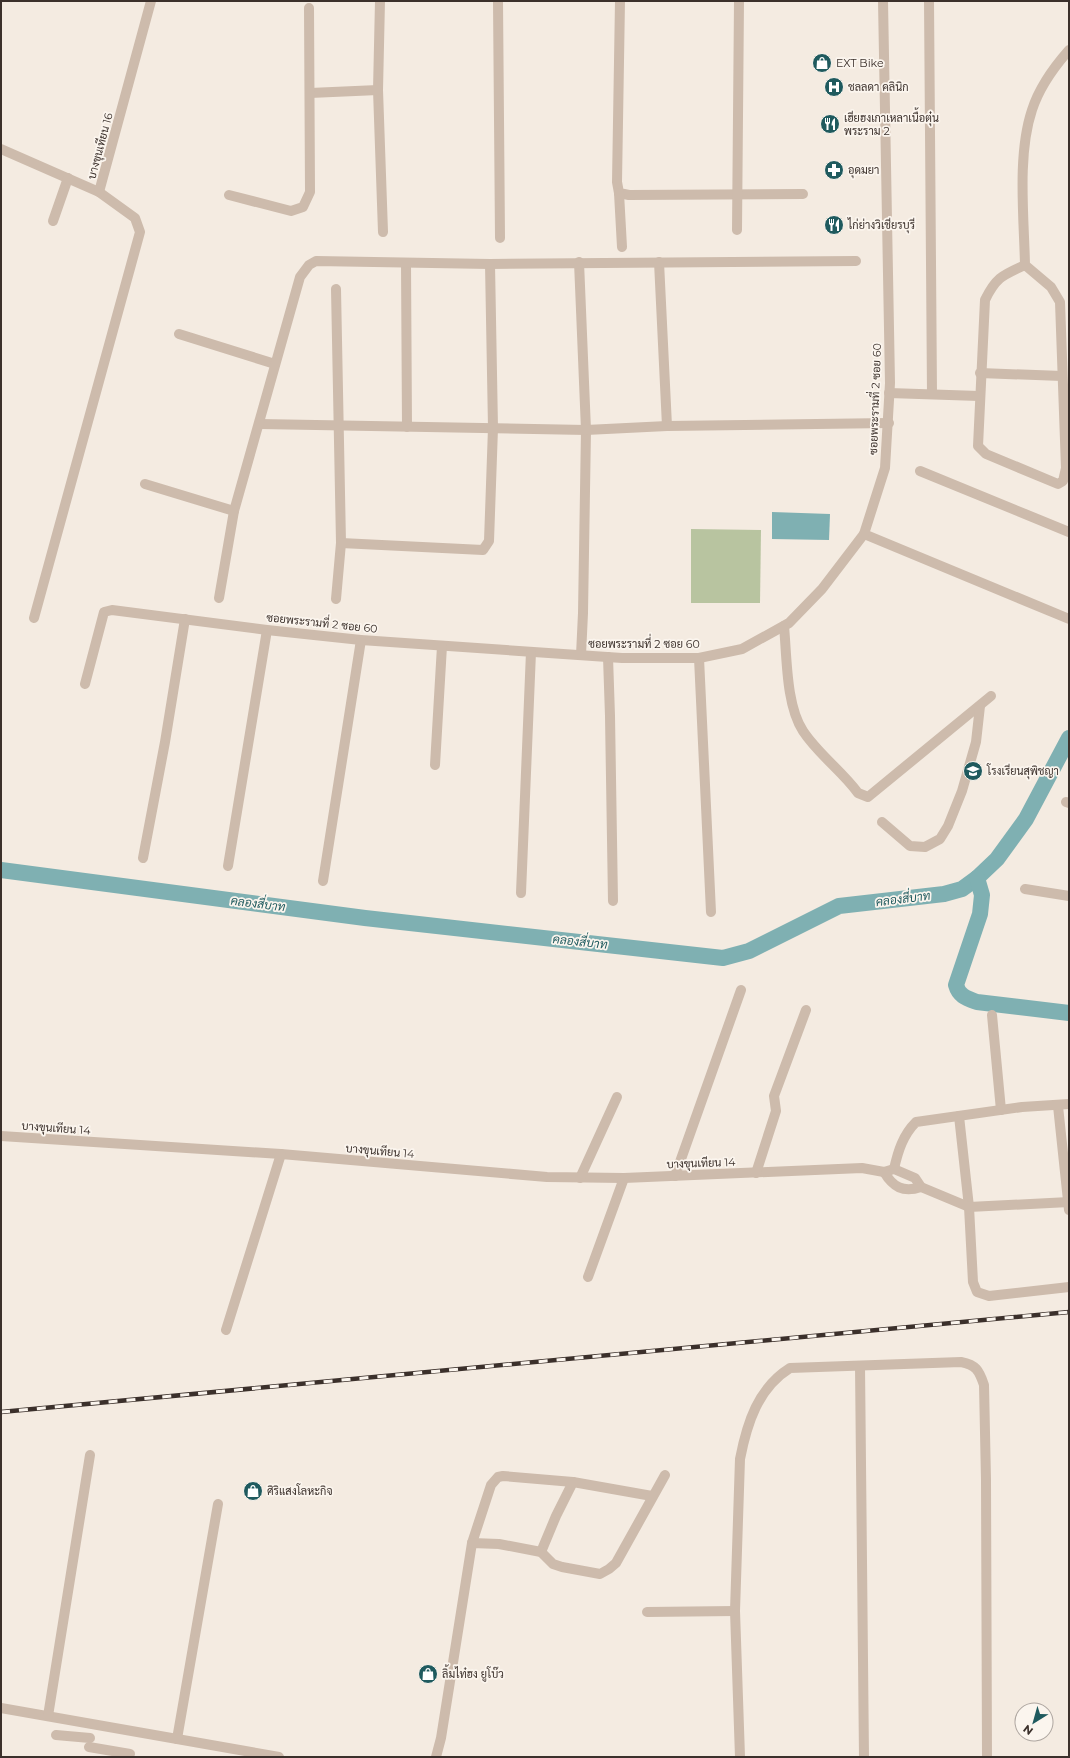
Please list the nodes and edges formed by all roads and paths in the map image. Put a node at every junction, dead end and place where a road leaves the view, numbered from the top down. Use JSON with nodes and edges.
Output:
{"nodes":[{"id":1,"x":151,"y":1,"type":"edge"},
{"id":2,"x":380,"y":1,"type":"edge"},
{"id":3,"x":498,"y":1,"type":"edge"},
{"id":4,"x":620,"y":1,"type":"edge"},
{"id":5,"x":739,"y":1,"type":"edge"},
{"id":6,"x":883,"y":1,"type":"edge"},
{"id":7,"x":929,"y":1,"type":"edge"},
{"id":8,"x":309,"y":8,"type":"dead end"},
{"id":9,"x":1069,"y":50,"type":"edge"},
{"id":10,"x":378,"y":90,"type":"junction"},
{"id":11,"x":310,"y":93,"type":"junction"},
{"id":12,"x":1,"y":149,"type":"edge"},
{"id":13,"x":68,"y":178,"type":"junction"},
{"id":14,"x":99,"y":192,"type":"junction"},
{"id":15,"x":619,"y":193,"type":"junction"},
{"id":16,"x":803,"y":194,"type":"dead end"},
{"id":17,"x":229,"y":195,"type":"dead end"},
{"id":18,"x":736,"y":195,"type":"junction"},
{"id":19,"x":53,"y":221,"type":"dead end"},
{"id":20,"x":737,"y":230,"type":"dead end"},
{"id":21,"x":383,"y":232,"type":"dead end"},
{"id":22,"x":500,"y":238,"type":"dead end"},
{"id":23,"x":622,"y":247,"type":"dead end"},
{"id":24,"x":856,"y":261,"type":"dead end"},
{"id":25,"x":579,"y":262,"type":"junction"},
{"id":26,"x":659,"y":262,"type":"junction"},
{"id":27,"x":406,"y":263,"type":"junction"},
{"id":28,"x":490,"y":264,"type":"junction"},
{"id":29,"x":1025,"y":265,"type":"junction"},
{"id":30,"x":336,"y":288,"type":"dead end"},
{"id":31,"x":180,"y":334,"type":"dead end"},
{"id":32,"x":275,"y":364,"type":"junction"},
{"id":33,"x":980,"y":373,"type":"junction"},
{"id":34,"x":1062,"y":376,"type":"junction"},
{"id":35,"x":889,"y":393,"type":"junction"},
{"id":36,"x":932,"y":394,"type":"junction"},
{"id":37,"x":979,"y":396,"type":"junction"},
{"id":38,"x":889,"y":423,"type":"junction"},
{"id":39,"x":260,"y":424,"type":"junction"},
{"id":40,"x":339,"y":425,"type":"junction"},
{"id":41,"x":667,"y":426,"type":"junction"},
{"id":42,"x":407,"y":427,"type":"junction"},
{"id":43,"x":493,"y":428,"type":"junction"},
{"id":44,"x":586,"y":430,"type":"junction"},
{"id":45,"x":920,"y":471,"type":"dead end"},
{"id":46,"x":145,"y":484,"type":"dead end"},
{"id":47,"x":234,"y":511,"type":"junction"},
{"id":48,"x":1069,"y":532,"type":"edge"},
{"id":49,"x":864,"y":534,"type":"junction"},
{"id":50,"x":341,"y":543,"type":"junction"},
{"id":51,"x":219,"y":598,"type":"dead end"},
{"id":52,"x":336,"y":599,"type":"dead end"},
{"id":53,"x":34,"y":618,"type":"dead end"},
{"id":54,"x":1069,"y":618,"type":"edge"},
{"id":55,"x":185,"y":619,"type":"junction"},
{"id":56,"x":784,"y":626,"type":"junction"},
{"id":57,"x":267,"y":630,"type":"junction"},
{"id":58,"x":361,"y":640,"type":"junction"},
{"id":59,"x":442,"y":646,"type":"junction"},
{"id":60,"x":531,"y":652,"type":"junction"},
{"id":61,"x":581,"y":655,"type":"junction"},
{"id":62,"x":608,"y":657,"type":"junction"},
{"id":63,"x":699,"y":658,"type":"junction"},
{"id":64,"x":85,"y":684,"type":"dead end"},
{"id":65,"x":991,"y":696,"type":"dead end"},
{"id":66,"x":980,"y":706,"type":"junction"},
{"id":67,"x":435,"y":765,"type":"dead end"},
{"id":68,"x":882,"y":822,"type":"dead end"},
{"id":69,"x":143,"y":858,"type":"dead end"},
{"id":70,"x":228,"y":866,"type":"dead end"},
{"id":71,"x":323,"y":881,"type":"dead end"},
{"id":72,"x":1025,"y":889,"type":"dead end"},
{"id":73,"x":520,"y":893,"type":"dead end"},
{"id":74,"x":1069,"y":896,"type":"edge"},
{"id":75,"x":613,"y":901,"type":"dead end"},
{"id":76,"x":711,"y":912,"type":"dead end"},
{"id":77,"x":741,"y":990,"type":"dead end"},
{"id":78,"x":806,"y":1010,"type":"dead end"},
{"id":79,"x":992,"y":1015,"type":"dead end"},
{"id":80,"x":617,"y":1097,"type":"dead end"},
{"id":81,"x":1069,"y":1104,"type":"edge"},
{"id":82,"x":1058,"y":1106,"type":"junction"},
{"id":83,"x":1000,"y":1110,"type":"junction"},
{"id":84,"x":959,"y":1116,"type":"junction"},
{"id":85,"x":1,"y":1136,"type":"edge"},
{"id":86,"x":281,"y":1154,"type":"junction"},
{"id":87,"x":894,"y":1169,"type":"junction"},
{"id":88,"x":880,"y":1171,"type":"junction"},
{"id":89,"x":756,"y":1173,"type":"junction"},
{"id":90,"x":675,"y":1176,"type":"junction"},
{"id":91,"x":580,"y":1178,"type":"junction"},
{"id":92,"x":624,"y":1178,"type":"junction"},
{"id":93,"x":921,"y":1187,"type":"junction"},
{"id":94,"x":1069,"y":1205,"type":"edge"},
{"id":95,"x":969,"y":1207,"type":"junction"},
{"id":96,"x":588,"y":1277,"type":"dead end"},
{"id":97,"x":1069,"y":1287,"type":"edge"},
{"id":98,"x":226,"y":1330,"type":"dead end"},
{"id":99,"x":860,"y":1366,"type":"junction"},
{"id":100,"x":90,"y":1455,"type":"dead end"},
{"id":101,"x":665,"y":1475,"type":"dead end"},
{"id":102,"x":573,"y":1482,"type":"junction"},
{"id":103,"x":652,"y":1496,"type":"junction"},
{"id":104,"x":218,"y":1504,"type":"dead end"},
{"id":105,"x":472,"y":1543,"type":"junction"},
{"id":106,"x":541,"y":1552,"type":"junction"},
{"id":107,"x":735,"y":1611,"type":"junction"},
{"id":108,"x":647,"y":1612,"type":"dead end"},
{"id":109,"x":1,"y":1708,"type":"edge"},
{"id":110,"x":48,"y":1716,"type":"junction"},
{"id":111,"x":93,"y":1724,"type":"junction"},
{"id":112,"x":56,"y":1735,"type":"dead end"},
{"id":113,"x":177,"y":1739,"type":"junction"},
{"id":114,"x":89,"y":1747,"type":"edge"},
{"id":115,"x":226,"y":1753,"type":"edge"},
{"id":116,"x":130,"y":1754,"type":"dead end"},
{"id":117,"x":279,"y":1757,"type":"edge"},
{"id":118,"x":436,"y":1757,"type":"edge"},
{"id":119,"x":740,"y":1757,"type":"edge"},
{"id":120,"x":864,"y":1757,"type":"edge"},
{"id":121,"x":987,"y":1757,"type":"edge"}],
"edges":[{"from":1,"to":14,"type":"street","name":"บางขุนเทียน 16"},
{"from":2,"to":10,"type":"street"},
{"from":3,"to":22,"type":"street"},
{"from":4,"to":15,"type":"street"},
{"from":5,"to":18,"type":"street"},
{"from":6,"to":35,"type":"street","name":"ซอยพระรามที่ 2 ซอย 60"},
{"from":7,"to":36,"type":"street"},
{"from":8,"to":11,"type":"street"},
{"from":9,"to":29,"type":"street"},
{"from":10,"to":11,"type":"street"},
{"from":10,"to":21,"type":"street"},
{"from":11,"to":17,"type":"street"},
{"from":12,"to":13,"type":"street","name":"บางขุนเทียน 16"},
{"from":13,"to":14,"type":"street","name":"บางขุนเทียน 16"},
{"from":13,"to":19,"type":"street"},
{"from":14,"to":53,"type":"street"},
{"from":15,"to":18,"type":"street"},
{"from":15,"to":23,"type":"street"},
{"from":16,"to":18,"type":"street"},
{"from":18,"to":20,"type":"street"},
{"from":24,"to":26,"type":"street"},
{"from":25,"to":26,"type":"street"},
{"from":25,"to":28,"type":"street"},
{"from":25,"to":44,"type":"street"},
{"from":26,"to":41,"type":"street"},
{"from":27,"to":28,"type":"street"},
{"from":27,"to":32,"type":"street"},
{"from":27,"to":42,"type":"street"},
{"from":28,"to":43,"type":"street"},
{"from":29,"to":33,"type":"street"},
{"from":29,"to":34,"type":"street"},
{"from":30,"to":40,"type":"street"},
{"from":31,"to":32,"type":"street"},
{"from":32,"to":39,"type":"street"},
{"from":33,"to":34,"type":"street"},
{"from":33,"to":37,"type":"street"},
{"from":34,"to":37,"type":"street"},
{"from":35,"to":36,"type":"street"},
{"from":35,"to":38,"type":"street","name":"ซอยพระรามที่ 2 ซอย 60"},
{"from":36,"to":37,"type":"street"},
{"from":38,"to":41,"type":"street"},
{"from":38,"to":49,"type":"street","name":"ซอยพระรามที่ 2 ซอย 60"},
{"from":39,"to":40,"type":"street"},
{"from":39,"to":47,"type":"street"},
{"from":40,"to":42,"type":"street"},
{"from":40,"to":50,"type":"street"},
{"from":41,"to":44,"type":"street"},
{"from":42,"to":43,"type":"street"},
{"from":43,"to":44,"type":"street"},
{"from":43,"to":50,"type":"street"},
{"from":44,"to":61,"type":"street"},
{"from":45,"to":48,"type":"street"},
{"from":46,"to":47,"type":"street"},
{"from":47,"to":51,"type":"street"},
{"from":49,"to":54,"type":"street"},
{"from":49,"to":56,"type":"street","name":"ซอยพระรามที่ 2 ซอย 60"},
{"from":50,"to":52,"type":"street"},
{"from":55,"to":57,"type":"street","name":"ซอยพระรามที่ 2 ซอย 60"},
{"from":55,"to":64,"type":"street","name":"ซอยพระรามที่ 2 ซอย 60"},
{"from":55,"to":69,"type":"street"},
{"from":56,"to":63,"type":"street","name":"ซอยพระรามที่ 2 ซอย 60"},
{"from":56,"to":66,"type":"street"},
{"from":57,"to":58,"type":"street","name":"ซอยพระรามที่ 2 ซอย 60"},
{"from":57,"to":70,"type":"street"},
{"from":58,"to":59,"type":"street","name":"ซอยพระรามที่ 2 ซอย 60"},
{"from":58,"to":71,"type":"street"},
{"from":59,"to":60,"type":"street","name":"ซอยพระรามที่ 2 ซอย 60"},
{"from":59,"to":67,"type":"street"},
{"from":60,"to":61,"type":"street","name":"ซอยพระรามที่ 2 ซอย 60"},
{"from":60,"to":73,"type":"street"},
{"from":61,"to":62,"type":"street","name":"ซอยพระรามที่ 2 ซอย 60"},
{"from":62,"to":63,"type":"street","name":"ซอยพระรามที่ 2 ซอย 60"},
{"from":62,"to":75,"type":"street"},
{"from":63,"to":76,"type":"street"},
{"from":65,"to":66,"type":"street"},
{"from":66,"to":68,"type":"street"},
{"from":72,"to":74,"type":"street"},
{"from":77,"to":90,"type":"street"},
{"from":78,"to":89,"type":"street"},
{"from":79,"to":83,"type":"street"},
{"from":80,"to":91,"type":"street"},
{"from":81,"to":82,"type":"street"},
{"from":82,"to":83,"type":"street"},
{"from":82,"to":94,"type":"street"},
{"from":83,"to":84,"type":"street"},
{"from":84,"to":87,"type":"street"},
{"from":84,"to":95,"type":"street"},
{"from":85,"to":86,"type":"street","name":"บางขุนเทียน 14"},
{"from":86,"to":91,"type":"street","name":"บางขุนเทียน 14"},
{"from":86,"to":98,"type":"street"},
{"from":87,"to":88,"type":"street"},
{"from":87,"to":93,"type":"street"},
{"from":88,"to":89,"type":"street","name":"บางขุนเทียน 14"},
{"from":88,"to":93,"type":"street"},
{"from":89,"to":90,"type":"street","name":"บางขุนเทียน 14"},
{"from":90,"to":92,"type":"street","name":"บางขุนเทียน 14"},
{"from":91,"to":92,"type":"street","name":"บางขุนเทียน 14"},
{"from":92,"to":96,"type":"street"},
{"from":93,"to":95,"type":"street"},
{"from":94,"to":95,"type":"street"},
{"from":95,"to":97,"type":"street"},
{"from":99,"to":107,"type":"street"},
{"from":99,"to":120,"type":"street"},
{"from":99,"to":121,"type":"street"},
{"from":100,"to":110,"type":"street"},
{"from":101,"to":103,"type":"street"},
{"from":102,"to":103,"type":"street"},
{"from":102,"to":105,"type":"street"},
{"from":102,"to":106,"type":"street"},
{"from":103,"to":106,"type":"street"},
{"from":104,"to":113,"type":"street"},
{"from":105,"to":106,"type":"street"},
{"from":105,"to":118,"type":"street"},
{"from":107,"to":108,"type":"street"},
{"from":107,"to":119,"type":"street"},
{"from":109,"to":110,"type":"street"},
{"from":110,"to":111,"type":"street"},
{"from":111,"to":113,"type":"street"},
{"from":111,"to":114,"type":"street"},
{"from":112,"to":114,"type":"street"},
{"from":113,"to":115,"type":"street"},
{"from":114,"to":116,"type":"street"},
{"from":115,"to":117,"type":"street"}]}
